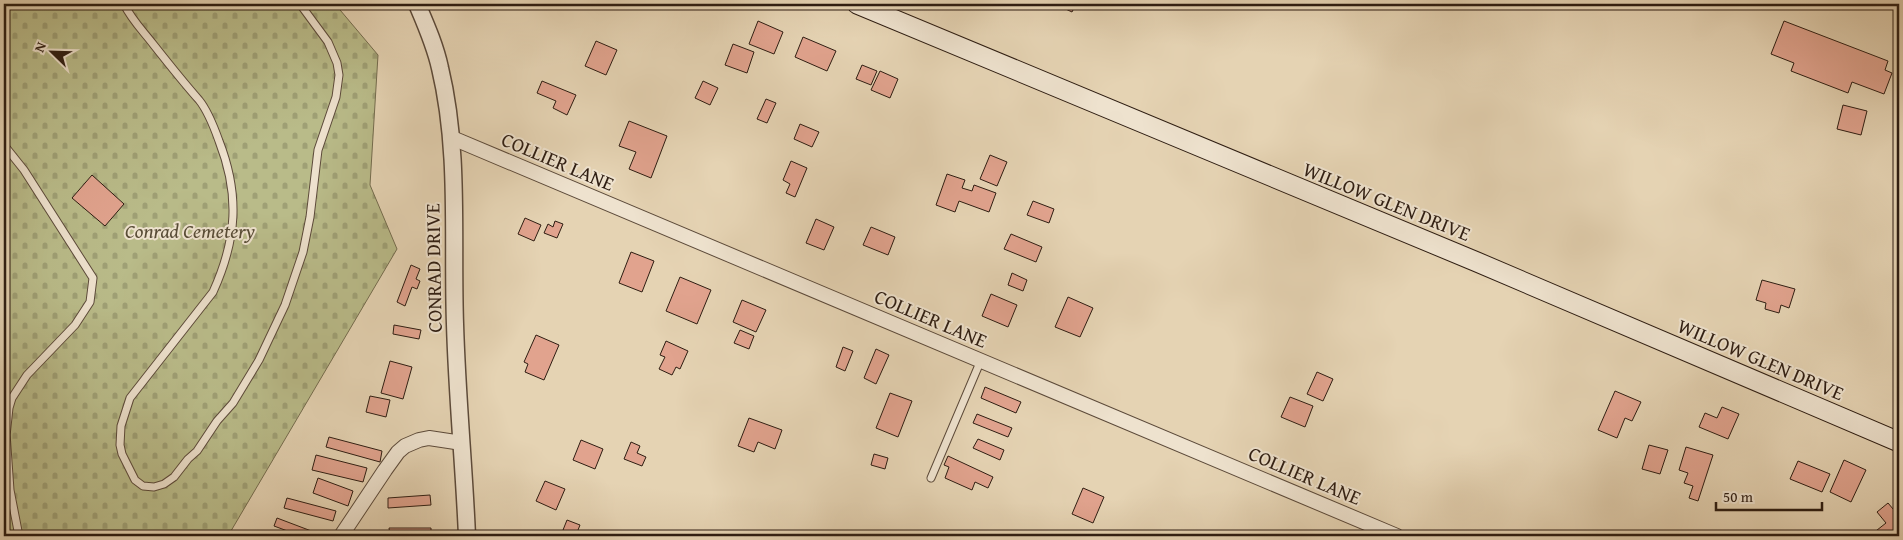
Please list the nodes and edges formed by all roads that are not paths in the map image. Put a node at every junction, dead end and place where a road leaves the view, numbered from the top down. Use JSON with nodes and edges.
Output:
{"nodes":[{"id":1,"x":124,"y":4,"type":"edge"},
{"id":2,"x":300,"y":4,"type":"edge"},
{"id":3,"x":416,"y":4,"type":"edge"},
{"id":4,"x":857,"y":4,"type":"edge"},
{"id":5,"x":450,"y":137,"type":"junction"},
{"id":6,"x":4,"y":145,"type":"edge"},
{"id":7,"x":981,"y":360,"type":"junction"},
{"id":8,"x":4,"y":426,"type":"edge"},
{"id":9,"x":6,"y":436,"type":"junction"},
{"id":10,"x":1899,"y":442,"type":"edge"},
{"id":11,"x":462,"y":443,"type":"junction"},
{"id":12,"x":931,"y":478,"type":"dead end"},
{"id":13,"x":19,"y":536,"type":"edge"},
{"id":14,"x":341,"y":536,"type":"edge"},
{"id":15,"x":467,"y":536,"type":"edge"},
{"id":16,"x":1397,"y":536,"type":"edge"}],
"edges":[{"from":1,"to":2,"type":"lane"},
{"from":3,"to":5,"type":"street","name":"CONRAD DRIVE"},
{"from":4,"to":10,"type":"main road","name":"WILLOW GLEN DRIVE"},
{"from":5,"to":7,"type":"street","name":"COLLIER LANE"},
{"from":5,"to":11,"type":"street","name":"CONRAD DRIVE"},
{"from":6,"to":9,"type":"lane"},
{"from":7,"to":12,"type":"lane"},
{"from":7,"to":16,"type":"street","name":"COLLIER LANE"},
{"from":8,"to":9,"type":"lane"},
{"from":9,"to":13,"type":"lane"},
{"from":11,"to":14,"type":"street"},
{"from":11,"to":15,"type":"street","name":"CONRAD DRIVE"}]}
